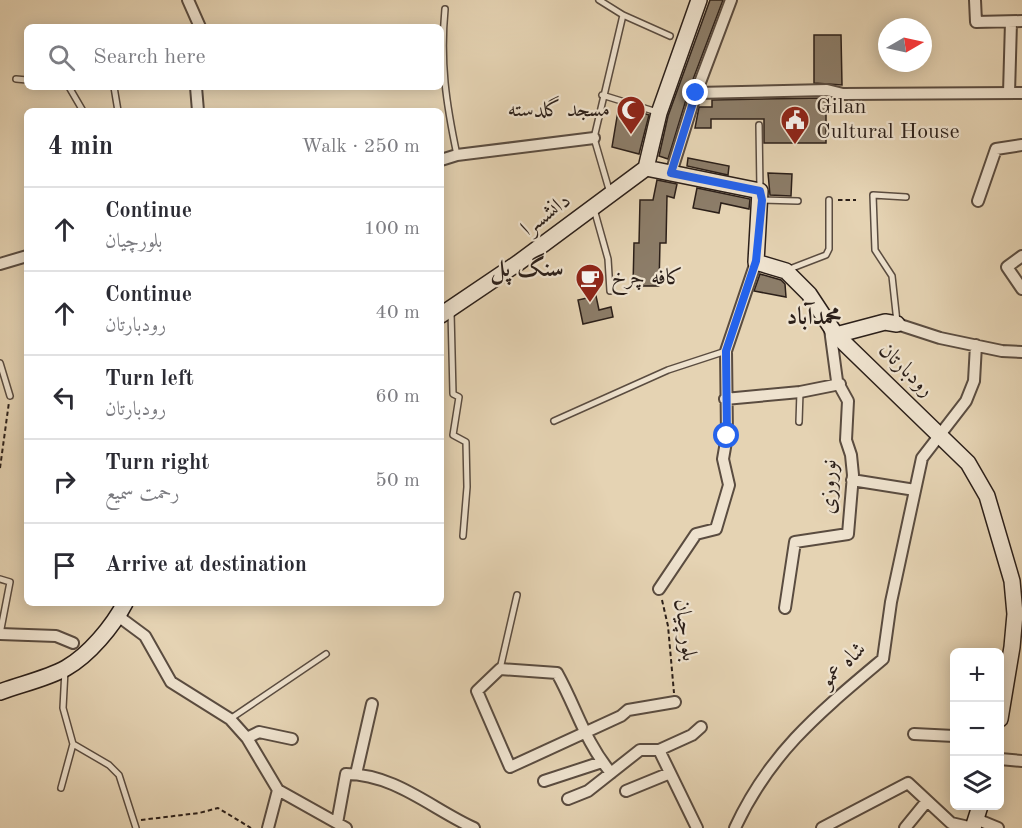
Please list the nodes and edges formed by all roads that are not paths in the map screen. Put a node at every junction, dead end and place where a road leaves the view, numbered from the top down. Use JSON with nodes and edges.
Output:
{"nodes":[{"id":1,"x":188,"y":0,"type":"edge"},
{"id":2,"x":599,"y":0,"type":"edge"},
{"id":3,"x":699,"y":0,"type":"edge"},
{"id":4,"x":731,"y":0,"type":"edge"},
{"id":5,"x":975,"y":0,"type":"edge"},
{"id":6,"x":445,"y":9,"type":"dead end"},
{"id":7,"x":623,"y":15,"type":"junction"},
{"id":8,"x":1016,"y":22,"type":"edge"},
{"id":9,"x":199,"y":24,"type":"edge"},
{"id":10,"x":444,"y":24,"type":"edge"},
{"id":11,"x":670,"y":36,"type":"dead end"},
{"id":12,"x":16,"y":79,"type":"dead end"},
{"id":13,"x":24,"y":80,"type":"edge"},
{"id":14,"x":71,"y":90,"type":"edge"},
{"id":15,"x":114,"y":90,"type":"edge"},
{"id":16,"x":195,"y":90,"type":"edge"},
{"id":17,"x":444,"y":90,"type":"edge"},
{"id":18,"x":696,"y":93,"type":"junction"},
{"id":19,"x":1009,"y":93,"type":"junction"},
{"id":20,"x":1022,"y":93,"type":"edge"},
{"id":21,"x":602,"y":95,"type":"junction"},
{"id":22,"x":81,"y":108,"type":"edge"},
{"id":23,"x":118,"y":108,"type":"edge"},
{"id":24,"x":197,"y":108,"type":"edge"},
{"id":25,"x":659,"y":113,"type":"junction"},
{"id":26,"x":759,"y":125,"type":"dead end"},
{"id":27,"x":594,"y":138,"type":"junction"},
{"id":28,"x":1022,"y":145,"type":"edge"},
{"id":29,"x":456,"y":155,"type":"junction"},
{"id":30,"x":444,"y":159,"type":"edge"},
{"id":31,"x":646,"y":168,"type":"junction"},
{"id":32,"x":671,"y":173,"type":"junction"},
{"id":33,"x":611,"y":194,"type":"junction"},
{"id":34,"x":761,"y":195,"type":"junction"},
{"id":35,"x":906,"y":197,"type":"dead end"},
{"id":36,"x":829,"y":200,"type":"road end"},
{"id":37,"x":798,"y":201,"type":"dead end"},
{"id":38,"x":978,"y":201,"type":"dead end"},
{"id":39,"x":593,"y":208,"type":"junction"},
{"id":40,"x":1022,"y":255,"type":"edge"},
{"id":41,"x":24,"y":257,"type":"edge"},
{"id":42,"x":756,"y":261,"type":"junction"},
{"id":43,"x":0,"y":264,"type":"edge"},
{"id":44,"x":786,"y":271,"type":"junction"},
{"id":45,"x":1022,"y":289,"type":"edge"},
{"id":46,"x":610,"y":291,"type":"dead end"},
{"id":47,"x":446,"y":311,"type":"edge"},
{"id":48,"x":897,"y":324,"type":"junction"},
{"id":49,"x":833,"y":330,"type":"junction"},
{"id":50,"x":976,"y":345,"type":"junction"},
{"id":51,"x":726,"y":351,"type":"junction"},
{"id":52,"x":1022,"y":352,"type":"edge"},
{"id":53,"x":0,"y":363,"type":"edge"},
{"id":54,"x":840,"y":384,"type":"junction"},
{"id":55,"x":800,"y":392,"type":"junction"},
{"id":56,"x":10,"y":396,"type":"road end"},
{"id":57,"x":725,"y":399,"type":"junction"},
{"id":58,"x":554,"y":421,"type":"dead end"},
{"id":59,"x":799,"y":422,"type":"dead end"},
{"id":60,"x":941,"y":435,"type":"junction"},
{"id":61,"x":852,"y":480,"type":"junction"},
{"id":62,"x":915,"y":490,"type":"junction"},
{"id":63,"x":463,"y":536,"type":"dead end"},
{"id":64,"x":0,"y":579,"type":"edge"},
{"id":65,"x":1017,"y":581,"type":"edge"},
{"id":66,"x":659,"y":589,"type":"road end"},
{"id":67,"x":517,"y":595,"type":"dead end"},
{"id":68,"x":785,"y":608,"type":"dead end"},
{"id":69,"x":122,"y":610,"type":"edge"},
{"id":70,"x":0,"y":634,"type":"edge"},
{"id":71,"x":1018,"y":634,"type":"edge"},
{"id":72,"x":73,"y":643,"type":"dead end"},
{"id":73,"x":1005,"y":653,"type":"edge"},
{"id":74,"x":326,"y":654,"type":"dead end"},
{"id":75,"x":64,"y":669,"type":"junction"},
{"id":76,"x":500,"y":669,"type":"junction"},
{"id":77,"x":0,"y":692,"type":"edge"},
{"id":78,"x":675,"y":702,"type":"road end"},
{"id":79,"x":1001,"y":702,"type":"edge"},
{"id":80,"x":372,"y":704,"type":"dead end"},
{"id":81,"x":230,"y":719,"type":"junction"},
{"id":82,"x":700,"y":727,"type":"dead end"},
{"id":83,"x":584,"y":732,"type":"junction"},
{"id":84,"x":914,"y":734,"type":"dead end"},
{"id":85,"x":950,"y":736,"type":"edge"},
{"id":86,"x":247,"y":738,"type":"junction"},
{"id":87,"x":292,"y":739,"type":"dead end"},
{"id":88,"x":73,"y":744,"type":"junction"},
{"id":89,"x":659,"y":750,"type":"junction"},
{"id":90,"x":1004,"y":759,"type":"edge"},
{"id":91,"x":1022,"y":761,"type":"edge"},
{"id":92,"x":602,"y":762,"type":"junction"},
{"id":93,"x":610,"y":773,"type":"junction"},
{"id":94,"x":670,"y":773,"type":"junction"},
{"id":95,"x":356,"y":774,"type":"junction"},
{"id":96,"x":544,"y":781,"type":"dead end"},
{"id":97,"x":61,"y":788,"type":"dead end"},
{"id":98,"x":278,"y":790,"type":"junction"},
{"id":99,"x":626,"y":791,"type":"dead end"},
{"id":100,"x":568,"y":799,"type":"dead end"},
{"id":101,"x":927,"y":801,"type":"junction"},
{"id":102,"x":976,"y":820,"type":"edge"},
{"id":103,"x":342,"y":826,"type":"edge"},
{"id":104,"x":136,"y":828,"type":"edge"},
{"id":105,"x":268,"y":828,"type":"edge"},
{"id":106,"x":474,"y":828,"type":"edge"},
{"id":107,"x":697,"y":828,"type":"edge"},
{"id":108,"x":735,"y":828,"type":"edge"},
{"id":109,"x":822,"y":828,"type":"edge"},
{"id":110,"x":905,"y":828,"type":"edge"},
{"id":111,"x":998,"y":828,"type":"edge"}],
"edges":[{"from":1,"to":9,"type":"street"},
{"from":2,"to":7,"type":"lane"},
{"from":3,"to":25,"type":"street"},
{"from":4,"to":18,"type":"street"},
{"from":5,"to":8,"type":"street"},
{"from":6,"to":10,"type":"lane"},
{"from":7,"to":11,"type":"lane"},
{"from":7,"to":21,"type":"lane"},
{"from":8,"to":19,"type":"street"},
{"from":12,"to":13,"type":"lane"},
{"from":14,"to":22,"type":"lane"},
{"from":15,"to":23,"type":"lane"},
{"from":16,"to":24,"type":"street"},
{"from":17,"to":29,"type":"lane"},
{"from":18,"to":19,"type":"street"},
{"from":18,"to":32,"type":"street"},
{"from":19,"to":20,"type":"street"},
{"from":21,"to":25,"type":"lane"},
{"from":21,"to":27,"type":"lane"},
{"from":25,"to":31,"type":"street"},
{"from":26,"to":34,"type":"lane"},
{"from":27,"to":29,"type":"street"},
{"from":27,"to":33,"type":"lane"},
{"from":28,"to":38,"type":"street"},
{"from":29,"to":30,"type":"street"},
{"from":31,"to":32,"type":"street"},
{"from":31,"to":33,"type":"street","name":"دانشسرا"},
{"from":32,"to":34,"type":"street"},
{"from":33,"to":39,"type":"street","name":"دانشسرا"},
{"from":34,"to":37,"type":"lane"},
{"from":34,"to":42,"type":"street"},
{"from":35,"to":48,"type":"lane"},
{"from":36,"to":44,"type":"lane"},
{"from":39,"to":46,"type":"lane"},
{"from":39,"to":47,"type":"street","name":"دانشسرا"},
{"from":40,"to":45,"type":"street"},
{"from":41,"to":43,"type":"street"},
{"from":42,"to":44,"type":"street","name":"رودبارتان"},
{"from":42,"to":51,"type":"street","name":"بلورچیان"},
{"from":44,"to":49,"type":"street","name":"رودبارتان"},
{"from":47,"to":63,"type":"lane"},
{"from":48,"to":49,"type":"street"},
{"from":48,"to":50,"type":"street"},
{"from":49,"to":54,"type":"street","name":"نوروزی"},
{"from":49,"to":60,"type":"street","name":"رودبارتان"},
{"from":50,"to":52,"type":"street"},
{"from":50,"to":60,"type":"street","name":"شاه عمو"},
{"from":51,"to":57,"type":"street","name":"بلورچیان"},
{"from":51,"to":58,"type":"lane"},
{"from":53,"to":56,"type":"lane"},
{"from":54,"to":55,"type":"street"},
{"from":54,"to":61,"type":"street","name":"نوروزی"},
{"from":55,"to":57,"type":"street"},
{"from":55,"to":59,"type":"lane"},
{"from":57,"to":66,"type":"street","name":"بلورچیان"},
{"from":60,"to":62,"type":"street","name":"شاه عمو"},
{"from":60,"to":65,"type":"street","name":"رودبارتان"},
{"from":61,"to":62,"type":"street"},
{"from":61,"to":68,"type":"street","name":"نوروزی"},
{"from":62,"to":108,"type":"street","name":"شاه عمو"},
{"from":64,"to":70,"type":"lane"},
{"from":65,"to":71,"type":"street","name":"رودبارتان"},
{"from":67,"to":76,"type":"lane"},
{"from":69,"to":75,"type":"street"},
{"from":69,"to":81,"type":"street"},
{"from":70,"to":72,"type":"street"},
{"from":71,"to":73,"type":"street","name":"رودبارتان"},
{"from":73,"to":79,"type":"street","name":"رودبارتان"},
{"from":74,"to":81,"type":"lane"},
{"from":75,"to":77,"type":"street"},
{"from":75,"to":88,"type":"lane"},
{"from":76,"to":83,"type":"street"},
{"from":76,"to":83,"type":"street"},
{"from":78,"to":83,"type":"street"},
{"from":80,"to":95,"type":"street"},
{"from":81,"to":86,"type":"street"},
{"from":82,"to":89,"type":"street"},
{"from":83,"to":92,"type":"street"},
{"from":84,"to":85,"type":"street"},
{"from":86,"to":87,"type":"street"},
{"from":86,"to":98,"type":"street"},
{"from":88,"to":97,"type":"lane"},
{"from":88,"to":104,"type":"lane"},
{"from":89,"to":93,"type":"street"},
{"from":89,"to":94,"type":"street"},
{"from":90,"to":91,"type":"street"},
{"from":92,"to":93,"type":"street"},
{"from":92,"to":96,"type":"street"},
{"from":93,"to":100,"type":"street"},
{"from":94,"to":99,"type":"street"},
{"from":94,"to":107,"type":"street"},
{"from":95,"to":103,"type":"street"},
{"from":95,"to":106,"type":"street"},
{"from":98,"to":103,"type":"street"},
{"from":98,"to":105,"type":"street"},
{"from":101,"to":102,"type":"street"},
{"from":101,"to":109,"type":"street"},
{"from":101,"to":110,"type":"street"},
{"from":102,"to":111,"type":"street"}]}
